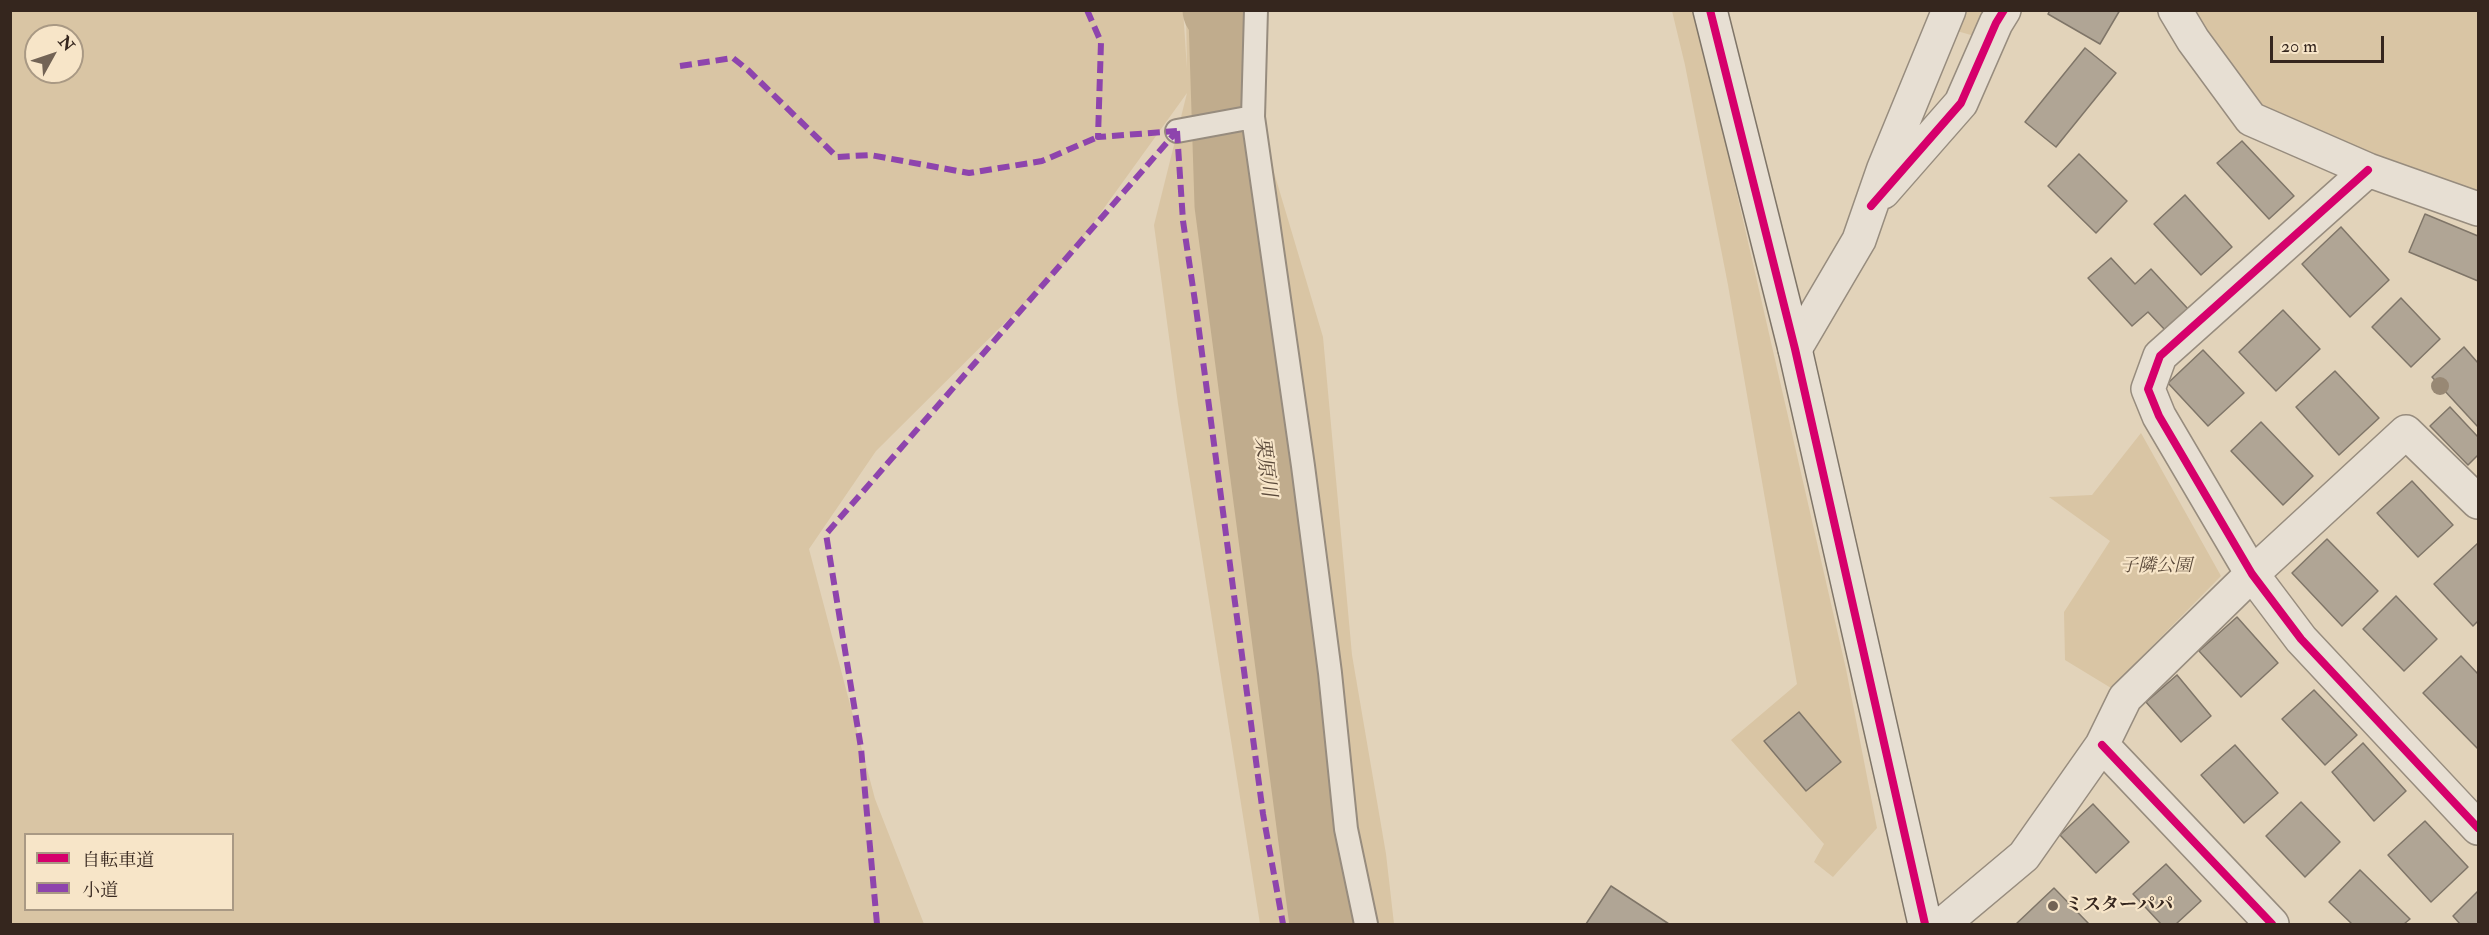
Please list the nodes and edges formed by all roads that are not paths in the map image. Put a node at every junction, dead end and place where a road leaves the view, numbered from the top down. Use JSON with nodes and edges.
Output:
{"nodes":[{"id":1,"x":1256,"y":10,"type":"edge"},
{"id":2,"x":1710,"y":10,"type":"edge"},
{"id":3,"x":1949,"y":10,"type":"edge"},
{"id":4,"x":2004,"y":10,"type":"edge"},
{"id":5,"x":2175,"y":10,"type":"edge"},
{"id":6,"x":1248,"y":118,"type":"junction"},
{"id":7,"x":1185,"y":130,"type":"dead end"},
{"id":8,"x":2368,"y":170,"type":"junction"},
{"id":9,"x":1871,"y":206,"type":"junction"},
{"id":10,"x":2478,"y":209,"type":"edge"},
{"id":11,"x":1795,"y":349,"type":"junction"},
{"id":12,"x":2478,"y":502,"type":"edge"},
{"id":13,"x":2252,"y":574,"type":"junction"},
{"id":14,"x":2102,"y":745,"type":"junction"},
{"id":15,"x":2478,"y":828,"type":"edge"},
{"id":16,"x":1366,"y":924,"type":"edge"},
{"id":17,"x":1925,"y":924,"type":"edge"},
{"id":18,"x":1942,"y":924,"type":"edge"},
{"id":19,"x":2272,"y":924,"type":"edge"}],
"edges":[{"from":1,"to":6,"type":"lane"},
{"from":2,"to":11,"type":"street"},
{"from":3,"to":9,"type":"street"},
{"from":4,"to":9,"type":"street"},
{"from":5,"to":8,"type":"street"},
{"from":6,"to":7,"type":"lane"},
{"from":6,"to":16,"type":"lane"},
{"from":8,"to":10,"type":"street"},
{"from":8,"to":13,"type":"street"},
{"from":9,"to":11,"type":"street"},
{"from":11,"to":17,"type":"street"},
{"from":12,"to":13,"type":"street"},
{"from":13,"to":14,"type":"street"},
{"from":13,"to":15,"type":"street"},
{"from":14,"to":18,"type":"street"},
{"from":14,"to":19,"type":"street"}]}
